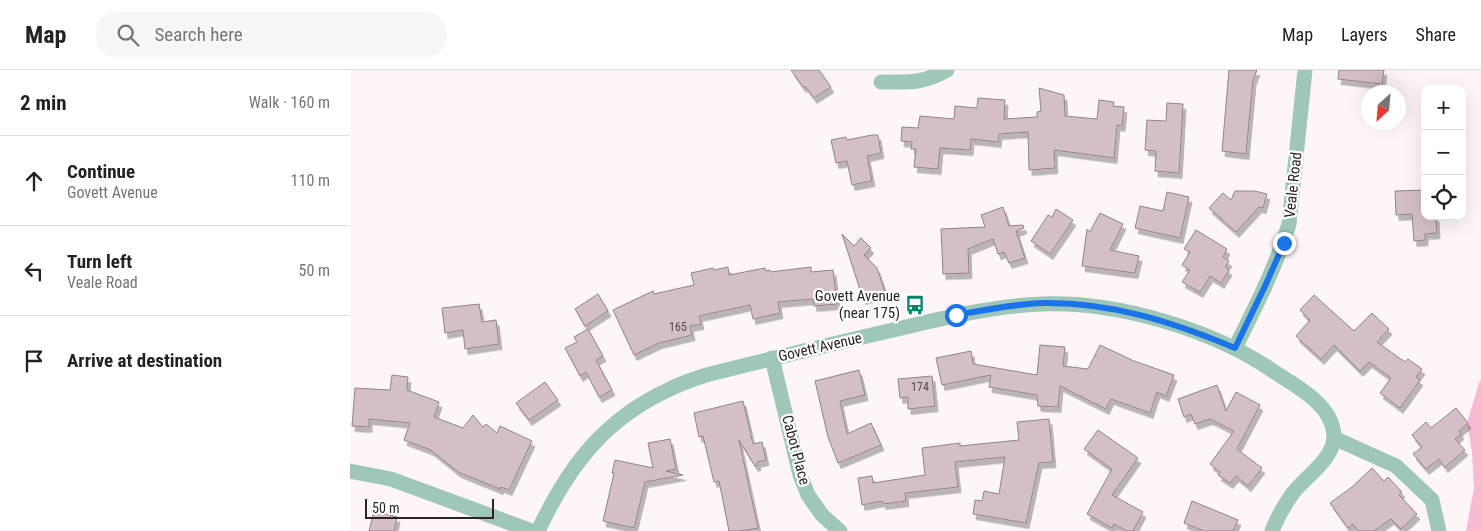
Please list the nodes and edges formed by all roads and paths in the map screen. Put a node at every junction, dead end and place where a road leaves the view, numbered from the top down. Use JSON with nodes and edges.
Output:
{"nodes":[{"id":1,"x":947,"y":70,"type":"edge"},
{"id":2,"x":1304,"y":70,"type":"edge"},
{"id":3,"x":881,"y":82,"type":"dead end"},
{"id":4,"x":1235,"y":348,"type":"junction"},
{"id":5,"x":772,"y":358,"type":"junction"},
{"id":6,"x":1334,"y":438,"type":"junction"},
{"id":7,"x":350,"y":471,"type":"edge"},
{"id":8,"x":532,"y":531,"type":"edge"},
{"id":9,"x":538,"y":531,"type":"edge"},
{"id":10,"x":840,"y":531,"type":"edge"},
{"id":11,"x":1272,"y":531,"type":"edge"},
{"id":12,"x":1439,"y":531,"type":"edge"}],
"edges":[{"from":1,"to":3,"type":"street"},
{"from":2,"to":4,"type":"street","name":"Veale Road"},
{"from":4,"to":5,"type":"street","name":"Govett Avenue"},
{"from":4,"to":6,"type":"street","name":"Govett Avenue"},
{"from":5,"to":9,"type":"street","name":"Govett Avenue"},
{"from":5,"to":10,"type":"street","name":"Cabot Place"},
{"from":6,"to":11,"type":"street"},
{"from":6,"to":12,"type":"street"},
{"from":7,"to":8,"type":"street"}]}
